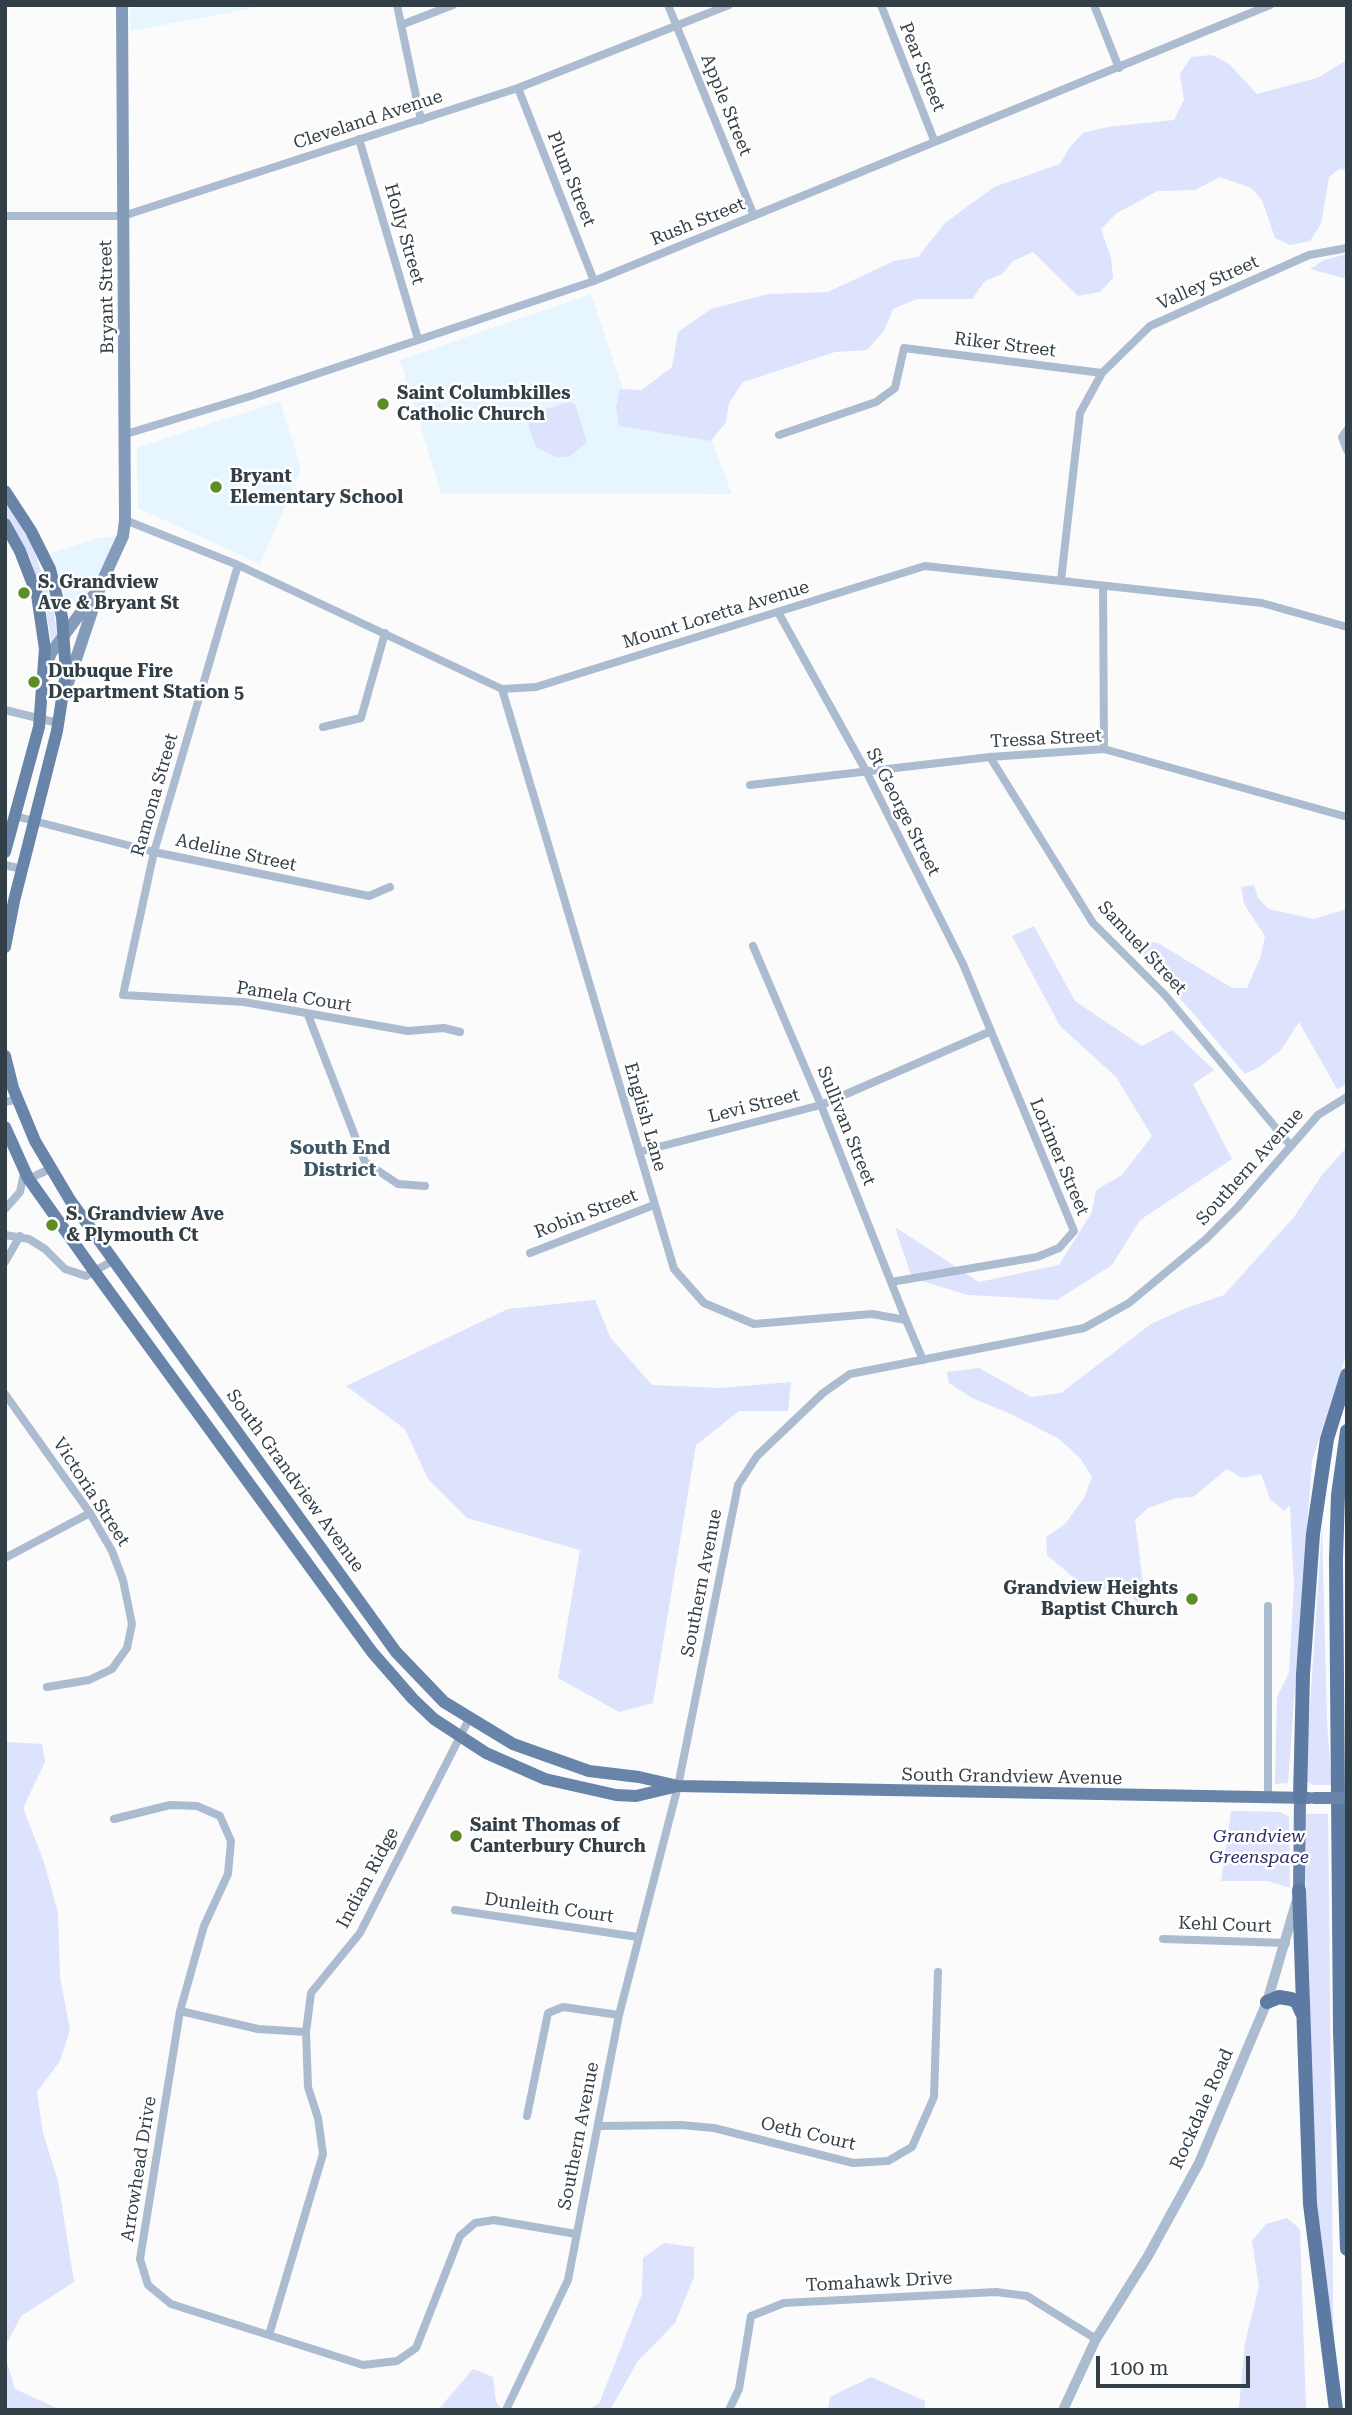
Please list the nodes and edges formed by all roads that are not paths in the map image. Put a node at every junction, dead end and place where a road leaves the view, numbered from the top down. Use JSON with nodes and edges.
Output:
{"nodes":[{"id":1,"x":122,"y":5,"type":"edge"},
{"id":2,"x":397,"y":5,"type":"edge"},
{"id":3,"x":453,"y":5,"type":"edge"},
{"id":4,"x":668,"y":5,"type":"edge"},
{"id":5,"x":729,"y":5,"type":"edge"},
{"id":6,"x":881,"y":5,"type":"edge"},
{"id":7,"x":1094,"y":5,"type":"edge"},
{"id":8,"x":1264,"y":6,"type":"edge"},
{"id":9,"x":401,"y":26,"type":"junction"},
{"id":10,"x":677,"y":27,"type":"junction"},
{"id":11,"x":1119,"y":68,"type":"junction"},
{"id":12,"x":518,"y":88,"type":"junction"},
{"id":13,"x":421,"y":120,"type":"junction"},
{"id":14,"x":359,"y":139,"type":"junction"},
{"id":15,"x":934,"y":140,"type":"junction"},
{"id":16,"x":5,"y":216,"type":"edge"},
{"id":17,"x":123,"y":216,"type":"junction"},
{"id":18,"x":754,"y":216,"type":"junction"},
{"id":19,"x":1347,"y":248,"type":"edge"},
{"id":20,"x":594,"y":281,"type":"junction"},
{"id":21,"x":418,"y":339,"type":"junction"},
{"id":22,"x":1102,"y":373,"type":"junction"},
{"id":23,"x":1347,"y":430,"type":"edge"},
{"id":24,"x":125,"y":434,"type":"junction"},
{"id":25,"x":779,"y":435,"type":"dead end"},
{"id":26,"x":1347,"y":450,"type":"edge"},
{"id":27,"x":5,"y":491,"type":"edge"},
{"id":28,"x":125,"y":520,"type":"junction"},
{"id":29,"x":5,"y":524,"type":"edge"},
{"id":30,"x":238,"y":565,"type":"junction"},
{"id":31,"x":1061,"y":580,"type":"junction"},
{"id":32,"x":101,"y":584,"type":"junction"},
{"id":33,"x":1103,"y":586,"type":"junction"},
{"id":34,"x":59,"y":600,"type":"junction"},
{"id":35,"x":85,"y":607,"type":"junction"},
{"id":36,"x":778,"y":612,"type":"junction"},
{"id":37,"x":1347,"y":627,"type":"edge"},
{"id":38,"x":384,"y":634,"type":"junction"},
{"id":39,"x":64,"y":635,"type":"junction"},
{"id":40,"x":45,"y":670,"type":"junction"},
{"id":41,"x":502,"y":689,"type":"junction"},
{"id":42,"x":63,"y":700,"type":"junction"},
{"id":43,"x":5,"y":710,"type":"edge"},
{"id":44,"x":40,"y":719,"type":"junction"},
{"id":45,"x":58,"y":723,"type":"junction"},
{"id":46,"x":323,"y":727,"type":"dead end"},
{"id":47,"x":1104,"y":749,"type":"junction"},
{"id":48,"x":990,"y":757,"type":"junction"},
{"id":49,"x":866,"y":771,"type":"junction"},
{"id":50,"x":750,"y":785,"type":"dead end"},
{"id":51,"x":15,"y":816,"type":"junction"},
{"id":52,"x":1347,"y":817,"type":"edge"},
{"id":53,"x":34,"y":822,"type":"junction"},
{"id":54,"x":5,"y":852,"type":"edge"},
{"id":55,"x":153,"y":852,"type":"junction"},
{"id":56,"x":5,"y":864,"type":"edge"},
{"id":57,"x":22,"y":869,"type":"junction"},
{"id":58,"x":390,"y":887,"type":"dead end"},
{"id":59,"x":753,"y":946,"type":"dead end"},
{"id":60,"x":5,"y":947,"type":"edge"},
{"id":61,"x":123,"y":995,"type":"joint"},
{"id":62,"x":308,"y":1015,"type":"junction"},
{"id":63,"x":460,"y":1032,"type":"dead end"},
{"id":64,"x":989,"y":1032,"type":"junction"},
{"id":65,"x":5,"y":1056,"type":"edge"},
{"id":66,"x":1347,"y":1097,"type":"edge"},
{"id":67,"x":11,"y":1100,"type":"edge"},
{"id":68,"x":821,"y":1105,"type":"junction"},
{"id":69,"x":5,"y":1126,"type":"edge"},
{"id":70,"x":1291,"y":1146,"type":"junction"},
{"id":71,"x":639,"y":1152,"type":"junction"},
{"id":72,"x":50,"y":1169,"type":"junction"},
{"id":73,"x":25,"y":1175,"type":"junction"},
{"id":74,"x":425,"y":1186,"type":"dead end"},
{"id":75,"x":654,"y":1205,"type":"junction"},
{"id":76,"x":5,"y":1209,"type":"edge"},
{"id":77,"x":5,"y":1235,"type":"edge"},
{"id":78,"x":20,"y":1236,"type":"junction"},
{"id":79,"x":530,"y":1253,"type":"dead end"},
{"id":80,"x":114,"y":1260,"type":"junction"},
{"id":81,"x":5,"y":1262,"type":"edge"},
{"id":82,"x":93,"y":1273,"type":"junction"},
{"id":83,"x":891,"y":1282,"type":"junction"},
{"id":84,"x":906,"y":1320,"type":"junction"},
{"id":85,"x":923,"y":1360,"type":"junction"},
{"id":86,"x":1347,"y":1375,"type":"edge"},
{"id":87,"x":5,"y":1394,"type":"edge"},
{"id":88,"x":1347,"y":1430,"type":"edge"},
{"id":89,"x":90,"y":1513,"type":"junction"},
{"id":90,"x":5,"y":1558,"type":"edge"},
{"id":91,"x":345,"y":1580,"type":"junction"},
{"id":92,"x":330,"y":1590,"type":"junction"},
{"id":93,"x":1268,"y":1606,"type":"dead end"},
{"id":94,"x":47,"y":1687,"type":"dead end"},
{"id":95,"x":469,"y":1719,"type":"junction"},
{"id":96,"x":459,"y":1737,"type":"junction"},
{"id":97,"x":678,"y":1786,"type":"junction"},
{"id":98,"x":1268,"y":1797,"type":"junction"},
{"id":99,"x":1307,"y":1798,"type":"junction"},
{"id":100,"x":1347,"y":1798,"type":"edge"},
{"id":101,"x":114,"y":1819,"type":"dead end"},
{"id":102,"x":1299,"y":1890,"type":"junction"},
{"id":103,"x":455,"y":1910,"type":"dead end"},
{"id":104,"x":638,"y":1937,"type":"junction"},
{"id":105,"x":1163,"y":1939,"type":"dead end"},
{"id":106,"x":1286,"y":1943,"type":"junction"},
{"id":107,"x":938,"y":1972,"type":"dead end"},
{"id":108,"x":1267,"y":2002,"type":"junction"},
{"id":109,"x":180,"y":2011,"type":"junction"},
{"id":110,"x":1302,"y":2013,"type":"junction"},
{"id":111,"x":619,"y":2015,"type":"junction"},
{"id":112,"x":306,"y":2032,"type":"junction"},
{"id":113,"x":527,"y":2116,"type":"dead end"},
{"id":114,"x":598,"y":2126,"type":"junction"},
{"id":115,"x":576,"y":2234,"type":"junction"},
{"id":116,"x":1347,"y":2249,"type":"edge"},
{"id":117,"x":269,"y":2335,"type":"junction"},
{"id":118,"x":1097,"y":2339,"type":"junction"},
{"id":119,"x":506,"y":2410,"type":"edge"},
{"id":120,"x":729,"y":2410,"type":"edge"},
{"id":121,"x":1063,"y":2410,"type":"edge"},
{"id":122,"x":1336,"y":2410,"type":"edge"}],
"edges":[{"from":1,"to":17,"type":"main road","name":"Bryant Street"},
{"from":2,"to":9,"type":"street"},
{"from":3,"to":9,"type":"street"},
{"from":4,"to":10,"type":"street","name":"Apple Street"},
{"from":5,"to":10,"type":"street","name":"Cleveland Avenue"},
{"from":6,"to":15,"type":"street","name":"Pear Street"},
{"from":7,"to":11,"type":"street"},
{"from":8,"to":11,"type":"street","name":"Rush Street"},
{"from":9,"to":13,"type":"street"},
{"from":10,"to":12,"type":"street","name":"Cleveland Avenue"},
{"from":10,"to":18,"type":"street","name":"Apple Street"},
{"from":11,"to":15,"type":"street","name":"Rush Street"},
{"from":12,"to":13,"type":"street","name":"Cleveland Avenue"},
{"from":12,"to":20,"type":"street","name":"Plum Street"},
{"from":13,"to":14,"type":"street","name":"Cleveland Avenue"},
{"from":14,"to":17,"type":"street","name":"Cleveland Avenue"},
{"from":14,"to":21,"type":"street","name":"Holly Street"},
{"from":15,"to":18,"type":"street","name":"Rush Street"},
{"from":16,"to":17,"type":"street","name":"Cleveland Avenue"},
{"from":17,"to":24,"type":"main road","name":"Bryant Street"},
{"from":18,"to":20,"type":"street","name":"Rush Street"},
{"from":19,"to":22,"type":"street","name":"Valley Street"},
{"from":20,"to":21,"type":"street","name":"Rush Street"},
{"from":21,"to":24,"type":"street","name":"Rush Street"},
{"from":22,"to":25,"type":"street","name":"Riker Street"},
{"from":22,"to":31,"type":"street","name":"Valley Street"},
{"from":23,"to":26,"type":"street"},
{"from":24,"to":28,"type":"main road","name":"Bryant Street"},
{"from":27,"to":34,"type":"main road"},
{"from":28,"to":30,"type":"street","name":"Mount Loretta Avenue"},
{"from":28,"to":32,"type":"main road","name":"Bryant Street"},
{"from":29,"to":40,"type":"main road"},
{"from":30,"to":38,"type":"street","name":"Mount Loretta Avenue"},
{"from":30,"to":55,"type":"street","name":"Ramona Street"},
{"from":31,"to":33,"type":"street","name":"Mount Loretta Avenue"},
{"from":31,"to":36,"type":"street","name":"Mount Loretta Avenue"},
{"from":32,"to":35,"type":"main road"},
{"from":32,"to":42,"type":"main road"},
{"from":33,"to":37,"type":"street","name":"Mount Loretta Avenue"},
{"from":33,"to":47,"type":"street"},
{"from":34,"to":35,"type":"main road"},
{"from":34,"to":39,"type":"main road"},
{"from":35,"to":39,"type":"main road"},
{"from":36,"to":41,"type":"street","name":"Mount Loretta Avenue"},
{"from":36,"to":49,"type":"street","name":"St George Street"},
{"from":38,"to":41,"type":"street","name":"Mount Loretta Avenue"},
{"from":38,"to":46,"type":"street"},
{"from":39,"to":40,"type":"main road"},
{"from":39,"to":42,"type":"main road"},
{"from":40,"to":44,"type":"main road"},
{"from":41,"to":71,"type":"street","name":"English Lane"},
{"from":42,"to":45,"type":"main road"},
{"from":43,"to":44,"type":"street"},
{"from":44,"to":45,"type":"street"},
{"from":44,"to":51,"type":"main road"},
{"from":45,"to":53,"type":"main road"},
{"from":47,"to":48,"type":"street","name":"Tressa Street"},
{"from":47,"to":52,"type":"street","name":"Tressa Street"},
{"from":48,"to":49,"type":"street","name":"Tressa Street"},
{"from":48,"to":70,"type":"street","name":"Samuel Street"},
{"from":49,"to":50,"type":"street","name":"Tressa Street"},
{"from":49,"to":64,"type":"street","name":"St George Street"},
{"from":51,"to":53,"type":"street","name":"Adeline Street"},
{"from":51,"to":54,"type":"main road"},
{"from":53,"to":55,"type":"street","name":"Adeline Street"},
{"from":53,"to":57,"type":"main road"},
{"from":55,"to":58,"type":"street","name":"Adeline Street"},
{"from":55,"to":61,"type":"street","name":"Ramona Street"},
{"from":56,"to":57,"type":"street"},
{"from":57,"to":60,"type":"main road"},
{"from":59,"to":68,"type":"street","name":"Sullivan Street"},
{"from":61,"to":62,"type":"street","name":"Pamela Court"},
{"from":62,"to":63,"type":"street","name":"Pamela Court"},
{"from":62,"to":74,"type":"street"},
{"from":64,"to":68,"type":"street","name":"Levi Street"},
{"from":64,"to":83,"type":"street","name":"Lorimer Street"},
{"from":65,"to":67,"type":"main road","name":"South Grandview Avenue"},
{"from":66,"to":70,"type":"street","name":"Southern Avenue"},
{"from":67,"to":72,"type":"main road","name":"South Grandview Avenue"},
{"from":68,"to":71,"type":"street","name":"Levi Street"},
{"from":68,"to":83,"type":"street","name":"Sullivan Street"},
{"from":69,"to":73,"type":"main road","name":"South Grandview Avenue"},
{"from":70,"to":85,"type":"street","name":"Southern Avenue"},
{"from":71,"to":75,"type":"street","name":"English Lane"},
{"from":72,"to":73,"type":"street"},
{"from":72,"to":80,"type":"main road","name":"South Grandview Avenue"},
{"from":73,"to":76,"type":"street"},
{"from":73,"to":82,"type":"main road","name":"South Grandview Avenue"},
{"from":75,"to":79,"type":"street","name":"Robin Street"},
{"from":75,"to":84,"type":"street","name":"English Lane"},
{"from":77,"to":78,"type":"street"},
{"from":78,"to":81,"type":"street"},
{"from":78,"to":82,"type":"street"},
{"from":80,"to":82,"type":"street"},
{"from":80,"to":91,"type":"main road","name":"South Grandview Avenue"},
{"from":82,"to":92,"type":"main road","name":"South Grandview Avenue"},
{"from":83,"to":84,"type":"street","name":"Sullivan Street"},
{"from":84,"to":85,"type":"street"},
{"from":85,"to":97,"type":"street","name":"Southern Avenue"},
{"from":86,"to":99,"type":"highway"},
{"from":87,"to":89,"type":"street","name":"Victoria Street"},
{"from":88,"to":116,"type":"highway"},
{"from":89,"to":90,"type":"street"},
{"from":89,"to":94,"type":"street","name":"Victoria Street"},
{"from":91,"to":92,"type":"main road"},
{"from":91,"to":95,"type":"main road","name":"South Grandview Avenue"},
{"from":92,"to":96,"type":"main road","name":"South Grandview Avenue"},
{"from":93,"to":98,"type":"street"},
{"from":95,"to":96,"type":"street","name":"Indian Ridge"},
{"from":95,"to":97,"type":"main road","name":"South Grandview Avenue"},
{"from":96,"to":97,"type":"main road","name":"South Grandview Avenue"},
{"from":96,"to":112,"type":"street","name":"Indian Ridge"},
{"from":97,"to":98,"type":"main road","name":"South Grandview Avenue"},
{"from":97,"to":104,"type":"street","name":"Southern Avenue"},
{"from":98,"to":99,"type":"main road","name":"South Grandview Avenue"},
{"from":99,"to":100,"type":"main road","name":"South Grandview Avenue","bridge":true},
{"from":99,"to":102,"type":"main road","name":"Rockdale Road"},
{"from":101,"to":109,"type":"street","name":"Arrowhead Drive"},
{"from":102,"to":106,"type":"street","name":"Rockdale Road"},
{"from":102,"to":110,"type":"highway"},
{"from":103,"to":104,"type":"street","name":"Dunleith Court"},
{"from":104,"to":111,"type":"street","name":"Southern Avenue"},
{"from":105,"to":106,"type":"street","name":"Kehl Court"},
{"from":106,"to":108,"type":"street","name":"Rockdale Road"},
{"from":107,"to":114,"type":"street","name":"Oeth Court"},
{"from":108,"to":110,"type":"highway"},
{"from":108,"to":118,"type":"street","name":"Rockdale Road"},
{"from":109,"to":112,"type":"street"},
{"from":109,"to":117,"type":"street","name":"Arrowhead Drive"},
{"from":110,"to":122,"type":"highway"},
{"from":111,"to":113,"type":"street"},
{"from":111,"to":114,"type":"street","name":"Southern Avenue"},
{"from":112,"to":117,"type":"street","name":"Indian Ridge"},
{"from":114,"to":115,"type":"street","name":"Southern Avenue"},
{"from":115,"to":117,"type":"street","name":"Arrowhead Drive"},
{"from":115,"to":119,"type":"street","name":"Southern Avenue"},
{"from":118,"to":120,"type":"street","name":"Tomahawk Drive"},
{"from":118,"to":121,"type":"street","name":"Rockdale Road"}]}
